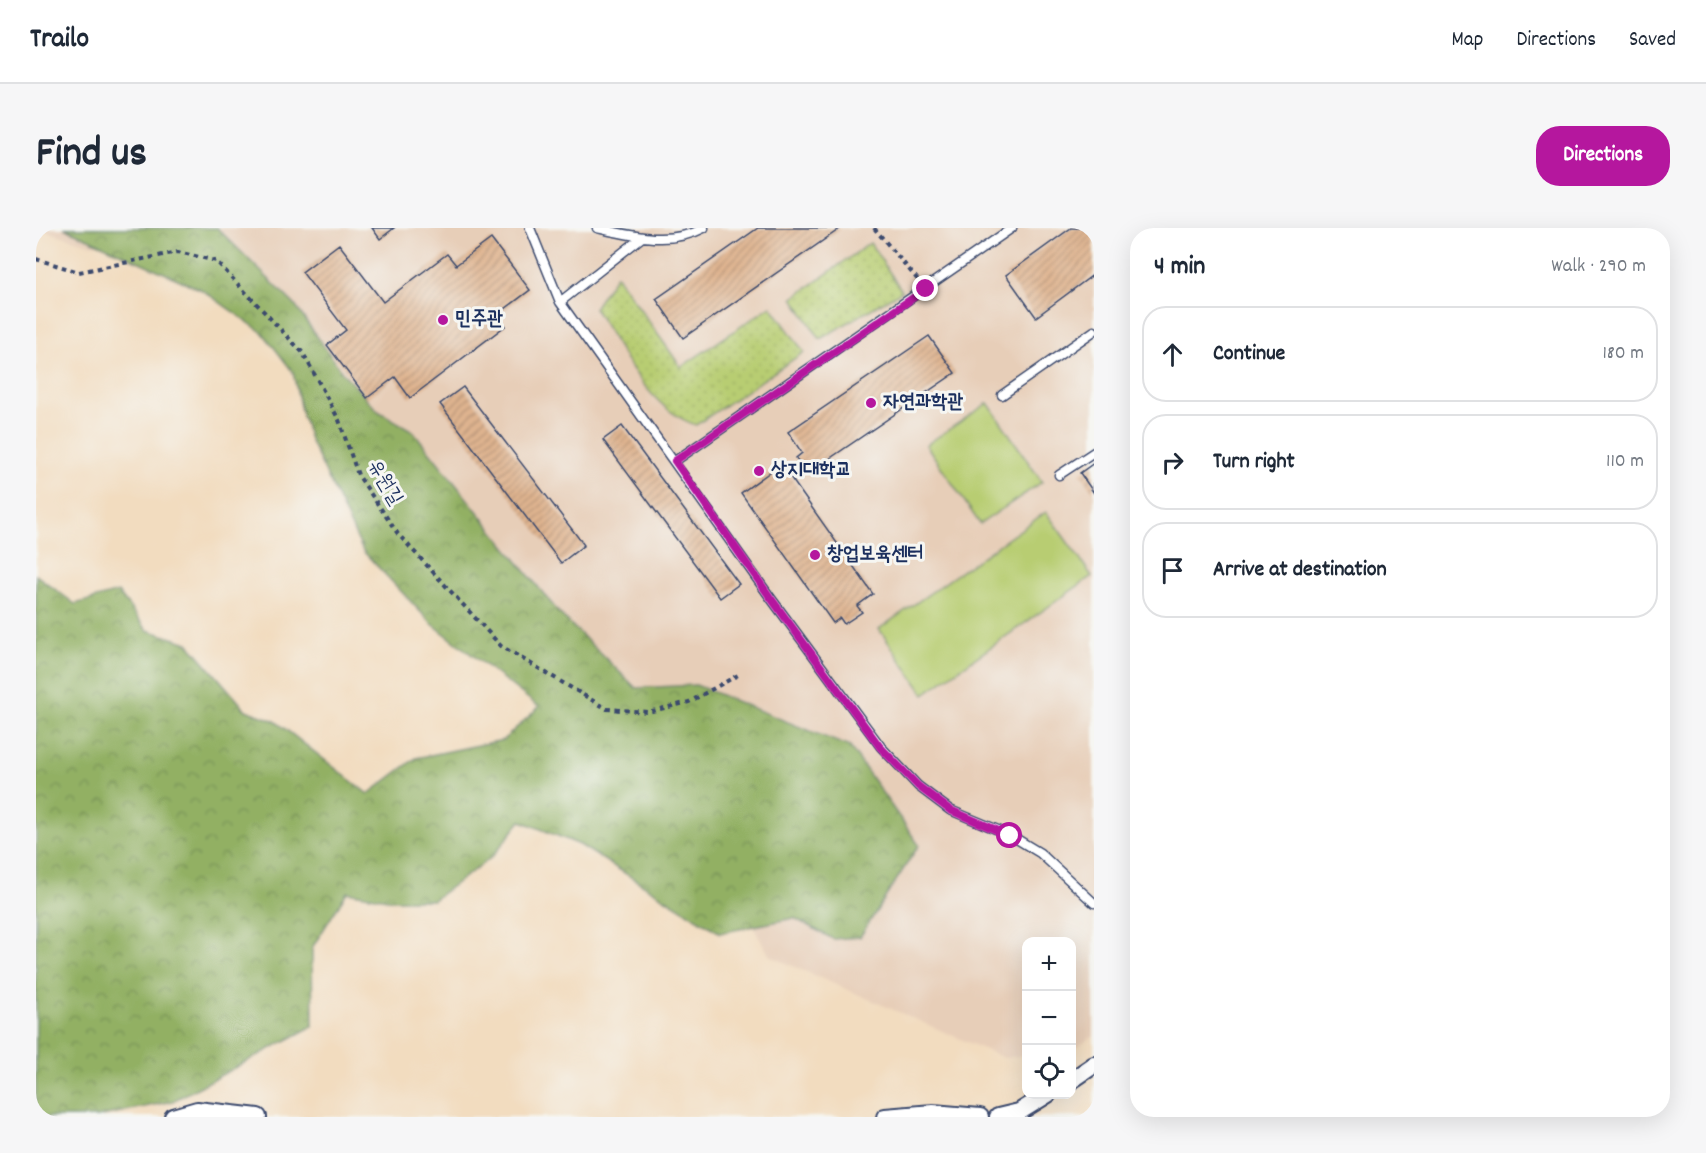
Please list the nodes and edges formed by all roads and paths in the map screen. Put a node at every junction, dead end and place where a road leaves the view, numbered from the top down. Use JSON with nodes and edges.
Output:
{"nodes":[{"id":1,"x":530,"y":228,"type":"edge"},
{"id":2,"x":597,"y":228,"type":"edge"},
{"id":3,"x":704,"y":228,"type":"edge"},
{"id":4,"x":874,"y":228,"type":"edge"},
{"id":5,"x":1012,"y":228,"type":"edge"},
{"id":6,"x":641,"y":238,"type":"junction"},
{"id":7,"x":36,"y":259,"type":"edge"},
{"id":8,"x":926,"y":289,"type":"junction"},
{"id":9,"x":560,"y":302,"type":"junction"},
{"id":10,"x":1094,"y":331,"type":"edge"},
{"id":11,"x":1002,"y":395,"type":"dead end"},
{"id":12,"x":1094,"y":452,"type":"edge"},
{"id":13,"x":675,"y":461,"type":"junction"},
{"id":14,"x":1059,"y":475,"type":"dead end"},
{"id":15,"x":738,"y":675,"type":"dead end"},
{"id":16,"x":1094,"y":903,"type":"edge"},
{"id":17,"x":1094,"y":1065,"type":"edge"},
{"id":18,"x":1076,"y":1077,"type":"edge"},
{"id":19,"x":1041,"y":1099,"type":"edge"},
{"id":20,"x":173,"y":1117,"type":"edge"},
{"id":21,"x":258,"y":1117,"type":"edge"},
{"id":22,"x":885,"y":1117,"type":"edge"},
{"id":23,"x":980,"y":1117,"type":"edge"},
{"id":24,"x":998,"y":1117,"type":"edge"}],
"edges":[{"from":1,"to":9,"type":"lane"},
{"from":2,"to":6,"type":"lane"},
{"from":3,"to":6,"type":"lane"},
{"from":4,"to":8,"type":"path"},
{"from":5,"to":8,"type":"lane"},
{"from":6,"to":9,"type":"lane"},
{"from":7,"to":15,"type":"path","name":"유원길"},
{"from":8,"to":13,"type":"lane"},
{"from":9,"to":13,"type":"lane"},
{"from":10,"to":11,"type":"lane"},
{"from":12,"to":14,"type":"lane"},
{"from":13,"to":16,"type":"lane"},
{"from":17,"to":18,"type":"street"},
{"from":19,"to":24,"type":"street"},
{"from":20,"to":21,"type":"street"},
{"from":22,"to":23,"type":"street"}]}
